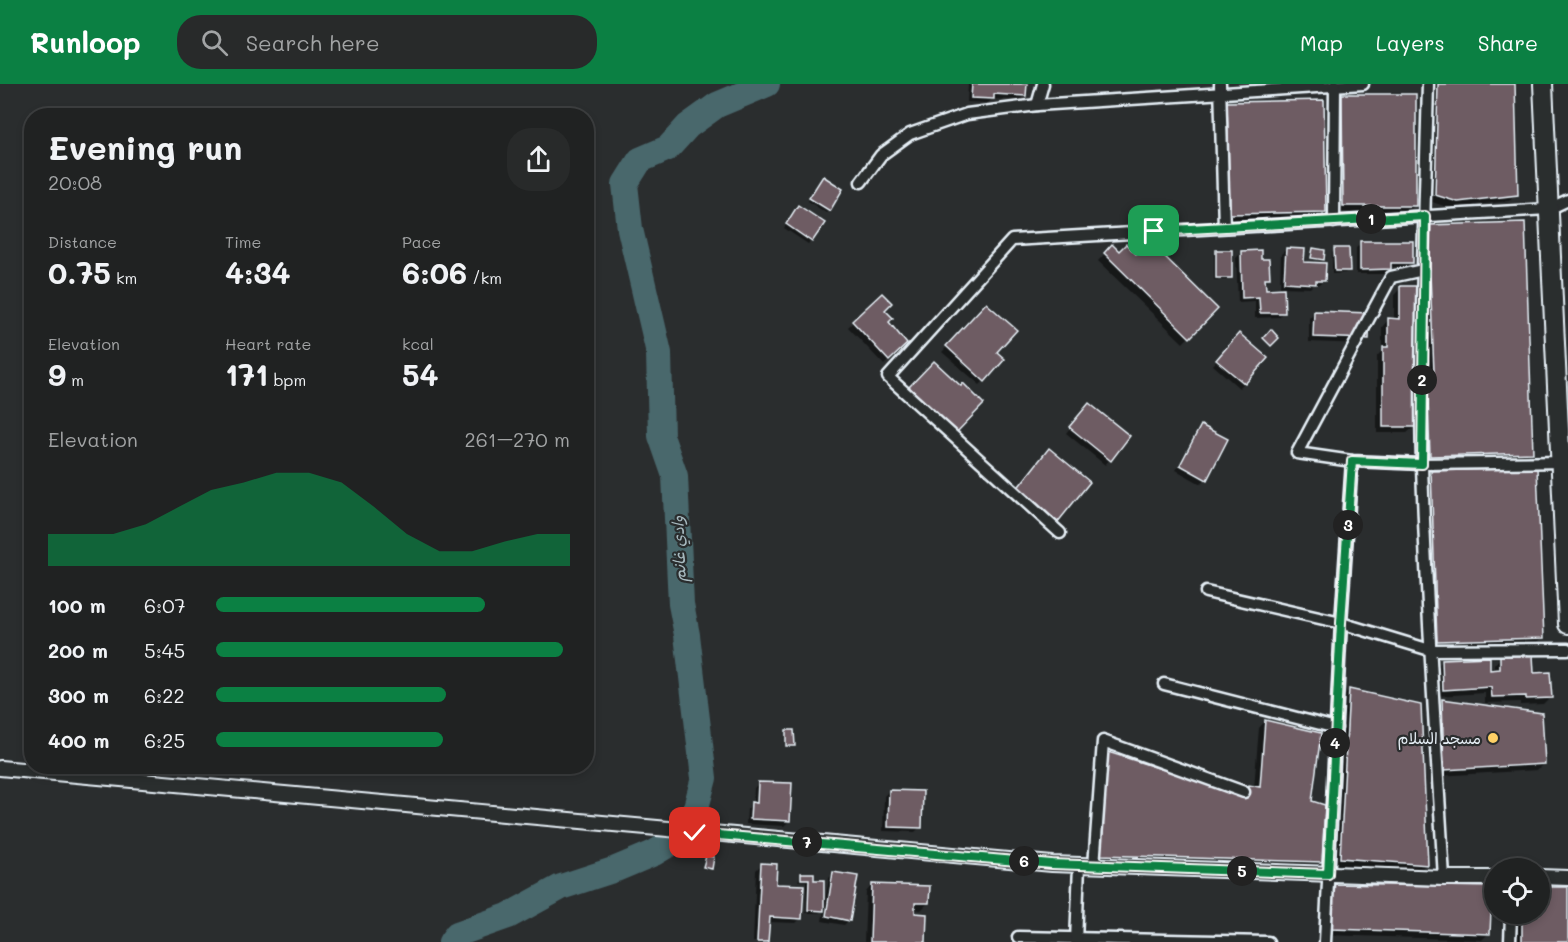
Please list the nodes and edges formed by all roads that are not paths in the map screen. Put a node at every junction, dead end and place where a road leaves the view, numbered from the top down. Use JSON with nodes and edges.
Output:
{"nodes":[{"id":1,"x":1043,"y":84,"type":"edge"},
{"id":2,"x":1335,"y":84,"type":"edge"},
{"id":3,"x":1363,"y":84,"type":"edge"},
{"id":4,"x":1428,"y":84,"type":"edge"},
{"id":5,"x":1543,"y":84,"type":"edge"},
{"id":6,"x":1220,"y":89,"type":"edge"},
{"id":7,"x":1037,"y":105,"type":"junction"},
{"id":8,"x":861,"y":182,"type":"dead end"},
{"id":9,"x":1568,"y":200,"type":"edge"},
{"id":10,"x":1549,"y":209,"type":"junction"},
{"id":11,"x":1425,"y":216,"type":"junction"},
{"id":12,"x":1334,"y":222,"type":"junction"},
{"id":13,"x":1224,"y":227,"type":"junction"},
{"id":14,"x":1423,"y":270,"type":"junction"},
{"id":15,"x":1352,"y":461,"type":"junction"},
{"id":16,"x":1564,"y":462,"type":"edge"},
{"id":17,"x":1422,"y":464,"type":"junction"},
{"id":18,"x":1060,"y":533,"type":"dead end"},
{"id":19,"x":1206,"y":592,"type":"dead end"},
{"id":20,"x":1341,"y":623,"type":"junction"},
{"id":21,"x":1568,"y":624,"type":"edge"},
{"id":22,"x":1568,"y":649,"type":"edge"},
{"id":23,"x":1431,"y":650,"type":"junction"},
{"id":24,"x":1164,"y":684,"type":"dead end"},
{"id":25,"x":1336,"y":728,"type":"junction"},
{"id":26,"x":0,"y":768,"type":"edge"},
{"id":27,"x":24,"y":770,"type":"edge"},
{"id":28,"x":65,"y":774,"type":"edge"},
{"id":29,"x":1244,"y":792,"type":"dead end"},
{"id":30,"x":1079,"y":865,"type":"junction"},
{"id":31,"x":1094,"y":866,"type":"junction"},
{"id":32,"x":1328,"y":874,"type":"junction"},
{"id":33,"x":1444,"y":878,"type":"junction"},
{"id":34,"x":1484,"y":878,"type":"edge"},
{"id":35,"x":1550,"y":878,"type":"edge"},
{"id":36,"x":1568,"y":878,"type":"edge"},
{"id":37,"x":1510,"y":924,"type":"edge"},
{"id":38,"x":1018,"y":937,"type":"dead end"},
{"id":39,"x":1076,"y":940,"type":"edge"},
{"id":40,"x":1268,"y":942,"type":"edge"},
{"id":41,"x":1325,"y":942,"type":"edge"},
{"id":42,"x":1510,"y":942,"type":"edge"}],
"edges":[{"from":1,"to":7,"type":"street"},
{"from":2,"to":3,"type":"street"},
{"from":2,"to":6,"type":"street"},
{"from":2,"to":12,"type":"street"},
{"from":4,"to":11,"type":"street"},
{"from":5,"to":10,"type":"main road"},
{"from":6,"to":7,"type":"street"},
{"from":6,"to":13,"type":"street"},
{"from":7,"to":8,"type":"street"},
{"from":9,"to":10,"type":"street"},
{"from":10,"to":11,"type":"street"},
{"from":10,"to":16,"type":"main road"},
{"from":11,"to":12,"type":"street"},
{"from":11,"to":14,"type":"street"},
{"from":12,"to":13,"type":"street"},
{"from":13,"to":18,"type":"street"},
{"from":14,"to":15,"type":"street"},
{"from":14,"to":17,"type":"street"},
{"from":15,"to":17,"type":"street"},
{"from":15,"to":20,"type":"street"},
{"from":16,"to":17,"type":"street"},
{"from":16,"to":21,"type":"main road"},
{"from":17,"to":23,"type":"street"},
{"from":19,"to":20,"type":"street"},
{"from":20,"to":23,"type":"street"},
{"from":20,"to":25,"type":"street"},
{"from":22,"to":23,"type":"street"},
{"from":23,"to":33,"type":"street"},
{"from":24,"to":25,"type":"street"},
{"from":25,"to":32,"type":"street"},
{"from":26,"to":27,"type":"street"},
{"from":28,"to":30,"type":"street"},
{"from":29,"to":31,"type":"street"},
{"from":30,"to":31,"type":"street"},
{"from":30,"to":39,"type":"street"},
{"from":31,"to":32,"type":"street"},
{"from":32,"to":33,"type":"street"},
{"from":32,"to":41,"type":"street"},
{"from":33,"to":34,"type":"street"},
{"from":35,"to":36,"type":"street"},
{"from":37,"to":42,"type":"street"},
{"from":38,"to":39,"type":"street"},
{"from":39,"to":40,"type":"street"}]}
